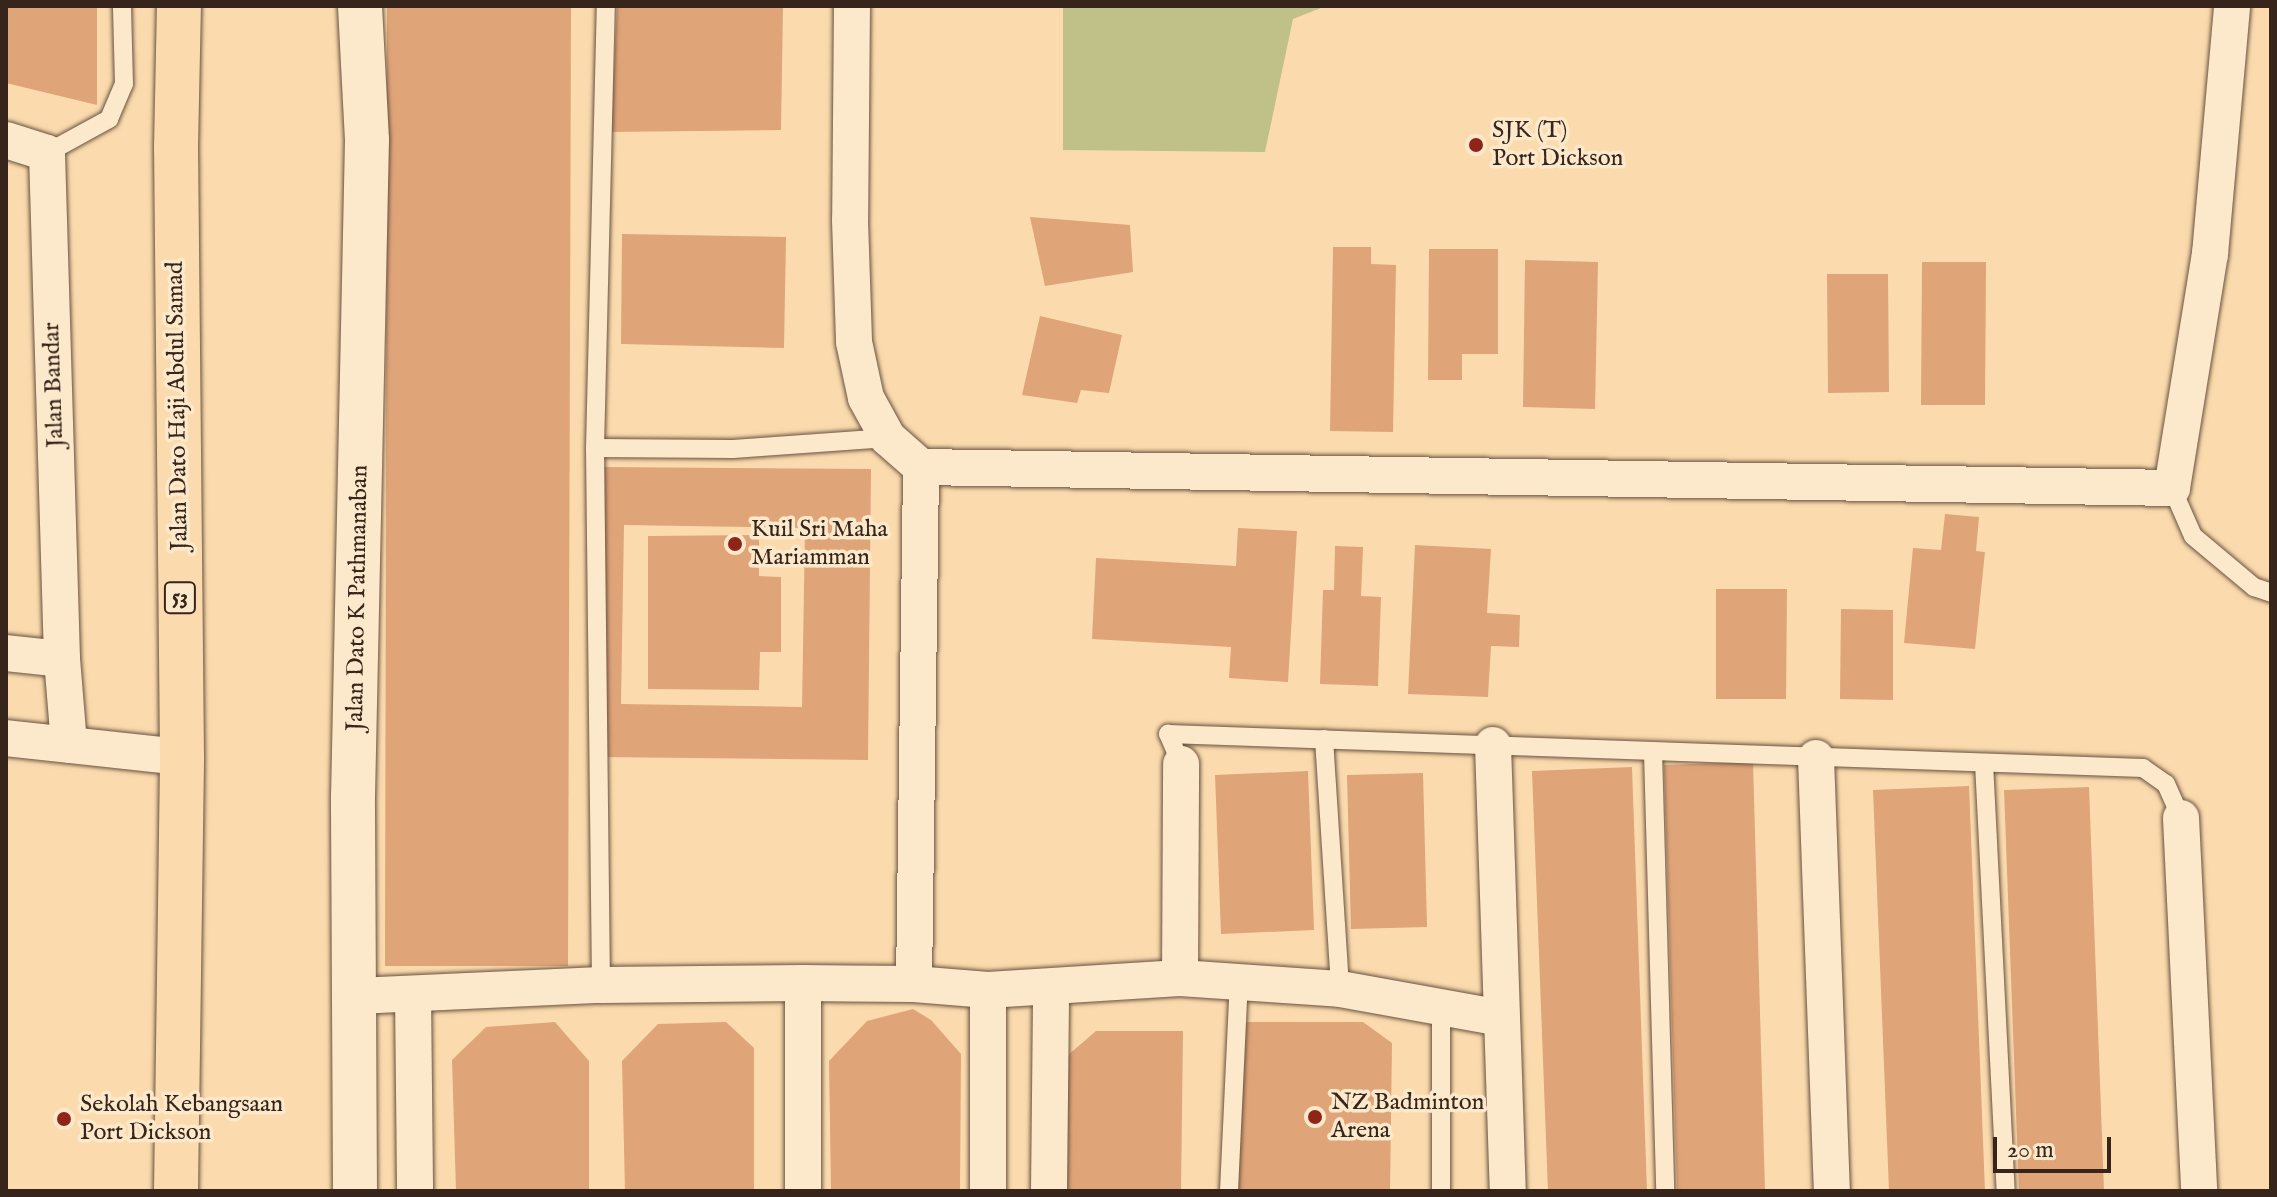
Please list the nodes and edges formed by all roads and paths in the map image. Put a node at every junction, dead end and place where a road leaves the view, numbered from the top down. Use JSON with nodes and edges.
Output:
{"nodes":[{"id":1,"x":122,"y":6,"type":"edge"},
{"id":2,"x":179,"y":6,"type":"edge"},
{"id":3,"x":360,"y":6,"type":"edge"},
{"id":4,"x":606,"y":6,"type":"edge"},
{"id":5,"x":852,"y":6,"type":"edge"},
{"id":6,"x":2232,"y":6,"type":"edge"},
{"id":7,"x":6,"y":140,"type":"edge"},
{"id":8,"x":47,"y":153,"type":"junction"},
{"id":9,"x":888,"y":438,"type":"junction"},
{"id":10,"x":595,"y":448,"type":"junction"},
{"id":11,"x":921,"y":467,"type":"junction"},
{"id":12,"x":2172,"y":488,"type":"junction"},
{"id":13,"x":2271,"y":593,"type":"edge"},
{"id":14,"x":6,"y":653,"type":"edge"},
{"id":15,"x":62,"y":659,"type":"junction"},
{"id":16,"x":6,"y":738,"type":"edge"},
{"id":17,"x":1324,"y":739,"type":"junction"},
{"id":18,"x":69,"y":745,"type":"junction"},
{"id":19,"x":1493,"y":745,"type":"junction"},
{"id":20,"x":1653,"y":752,"type":"junction"},
{"id":21,"x":182,"y":757,"type":"junction"},
{"id":22,"x":1816,"y":758,"type":"junction"},
{"id":23,"x":1984,"y":763,"type":"junction"},
{"id":24,"x":1181,"y":764,"type":"joint"},
{"id":25,"x":2181,"y":818,"type":"joint"},
{"id":26,"x":1180,"y":978,"type":"junction"},
{"id":27,"x":1239,"y":982,"type":"junction"},
{"id":28,"x":803,"y":983,"type":"junction"},
{"id":29,"x":914,"y":984,"type":"junction"},
{"id":30,"x":601,"y":985,"type":"junction"},
{"id":31,"x":1051,"y":988,"type":"junction"},
{"id":32,"x":1340,"y":989,"type":"junction"},
{"id":33,"x":988,"y":990,"type":"junction"},
{"id":34,"x":413,"y":994,"type":"junction"},
{"id":35,"x":356,"y":996,"type":"junction"},
{"id":36,"x":1441,"y":1005,"type":"junction"},
{"id":37,"x":1501,"y":1018,"type":"junction"},
{"id":38,"x":176,"y":1191,"type":"edge"},
{"id":39,"x":355,"y":1191,"type":"edge"},
{"id":40,"x":415,"y":1191,"type":"edge"},
{"id":41,"x":803,"y":1191,"type":"edge"},
{"id":42,"x":988,"y":1191,"type":"edge"},
{"id":43,"x":1049,"y":1191,"type":"edge"},
{"id":44,"x":1229,"y":1191,"type":"edge"},
{"id":45,"x":1441,"y":1191,"type":"edge"},
{"id":46,"x":1508,"y":1191,"type":"edge"},
{"id":47,"x":1665,"y":1191,"type":"edge"},
{"id":48,"x":1832,"y":1191,"type":"edge"},
{"id":49,"x":2006,"y":1191,"type":"edge"},
{"id":50,"x":2199,"y":1191,"type":"edge"}],
"edges":[{"from":1,"to":8,"type":"lane"},
{"from":2,"to":21,"type":"main road","name":"Jalan Dato Haji Abdul Samad","number":"53"},
{"from":3,"to":35,"type":"street","name":"Jalan Dato K Pathmanaban"},
{"from":4,"to":10,"type":"lane"},
{"from":5,"to":9,"type":"street"},
{"from":6,"to":12,"type":"street"},
{"from":7,"to":8,"type":"street"},
{"from":8,"to":15,"type":"street","name":"Jalan Bandar"},
{"from":9,"to":10,"type":"lane"},
{"from":9,"to":11,"type":"street"},
{"from":10,"to":30,"type":"lane"},
{"from":11,"to":12,"type":"street"},
{"from":11,"to":29,"type":"street"},
{"from":12,"to":13,"type":"lane"},
{"from":14,"to":15,"type":"street"},
{"from":15,"to":18,"type":"street","name":"Jalan Bandar"},
{"from":16,"to":18,"type":"street"},
{"from":17,"to":19,"type":"lane"},
{"from":17,"to":24,"type":"lane"},
{"from":17,"to":32,"type":"lane"},
{"from":18,"to":21,"type":"street"},
{"from":19,"to":20,"type":"lane"},
{"from":19,"to":37,"type":"street"},
{"from":20,"to":22,"type":"lane"},
{"from":20,"to":47,"type":"lane"},
{"from":21,"to":38,"type":"main road","name":"Jalan Dato Haji Abdul Samad","number":"53"},
{"from":22,"to":23,"type":"lane"},
{"from":22,"to":48,"type":"street"},
{"from":23,"to":25,"type":"lane"},
{"from":23,"to":49,"type":"lane"},
{"from":24,"to":26,"type":"street"},
{"from":25,"to":50,"type":"street"},
{"from":26,"to":27,"type":"street"},
{"from":26,"to":31,"type":"street"},
{"from":27,"to":32,"type":"street"},
{"from":27,"to":44,"type":"lane"},
{"from":28,"to":29,"type":"street"},
{"from":28,"to":30,"type":"street"},
{"from":28,"to":41,"type":"street"},
{"from":29,"to":33,"type":"street"},
{"from":30,"to":34,"type":"street"},
{"from":31,"to":33,"type":"street"},
{"from":31,"to":43,"type":"street"},
{"from":32,"to":36,"type":"street"},
{"from":33,"to":42,"type":"street"},
{"from":34,"to":35,"type":"street"},
{"from":34,"to":40,"type":"street"},
{"from":35,"to":39,"type":"street","name":"Jalan Dato K Pathmanaban"},
{"from":36,"to":37,"type":"street"},
{"from":36,"to":45,"type":"lane"},
{"from":37,"to":46,"type":"street"}]}
